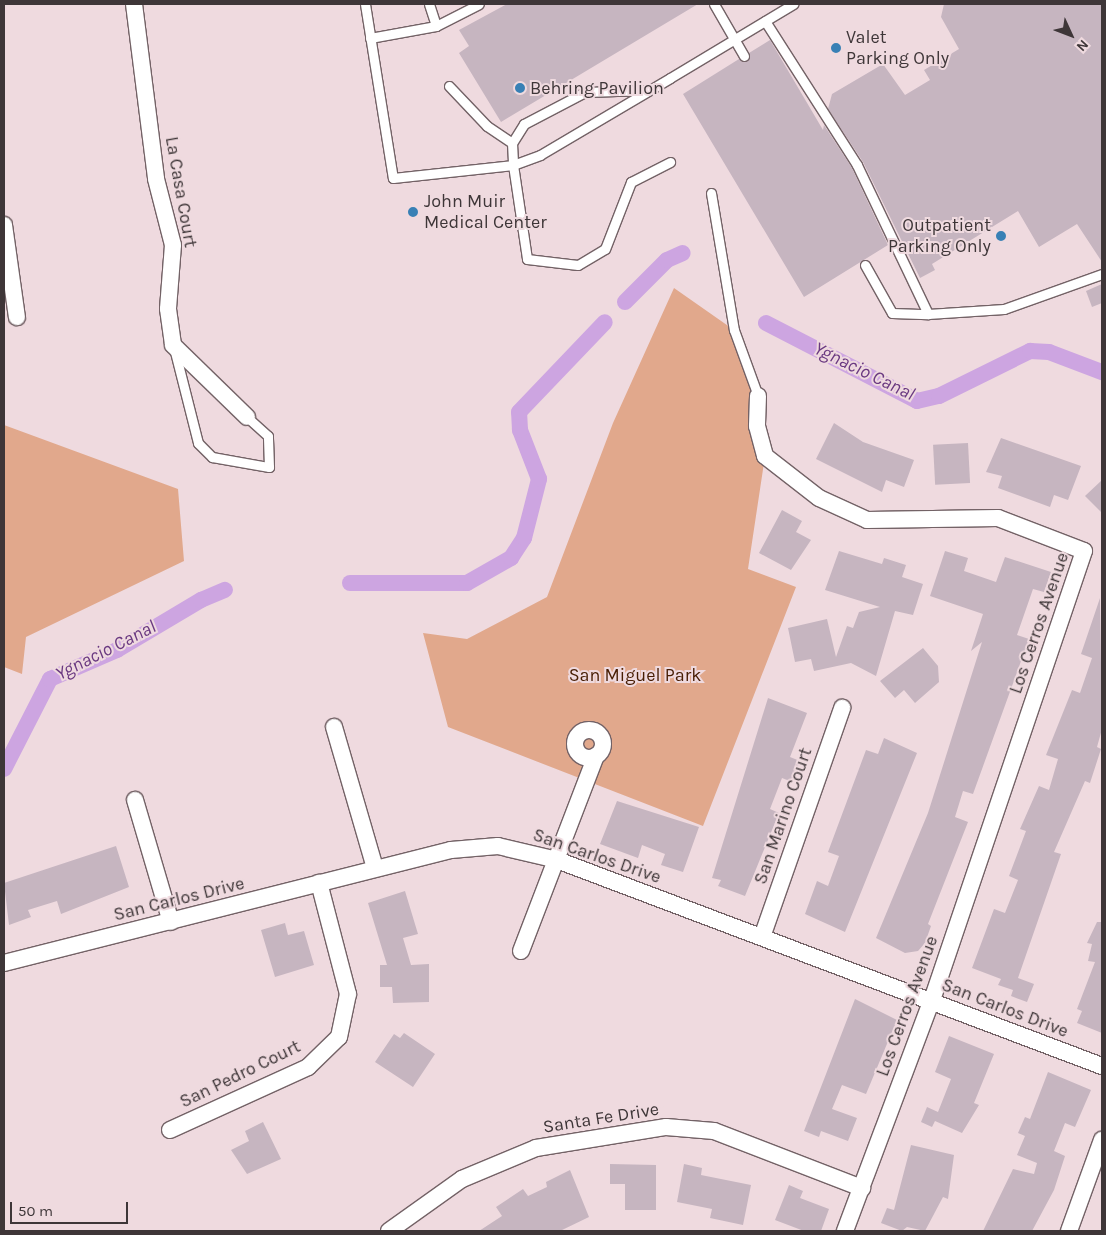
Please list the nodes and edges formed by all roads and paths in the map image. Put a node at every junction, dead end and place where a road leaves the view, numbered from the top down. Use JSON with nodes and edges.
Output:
{"nodes":[{"id":1,"x":134,"y":4,"type":"edge"},
{"id":2,"x":365,"y":4,"type":"edge"},
{"id":3,"x":429,"y":4,"type":"edge"},
{"id":4,"x":480,"y":4,"type":"edge"},
{"id":5,"x":714,"y":4,"type":"edge"},
{"id":6,"x":793,"y":4,"type":"edge"},
{"id":7,"x":765,"y":21,"type":"junction"},
{"id":8,"x":436,"y":26,"type":"junction"},
{"id":9,"x":370,"y":38,"type":"junction"},
{"id":10,"x":733,"y":40,"type":"junction"},
{"id":11,"x":744,"y":56,"type":"dead end"},
{"id":12,"x":449,"y":86,"type":"dead end"},
{"id":13,"x":649,"y":90,"type":"junction"},
{"id":14,"x":512,"y":143,"type":"junction"},
{"id":15,"x":670,"y":162,"type":"dead end"},
{"id":16,"x":513,"y":165,"type":"junction"},
{"id":17,"x":711,"y":193,"type":"dead end"},
{"id":18,"x":4,"y":225,"type":"edge"},
{"id":19,"x":864,"y":265,"type":"dead end"},
{"id":20,"x":1102,"y":274,"type":"edge"},
{"id":21,"x":928,"y":314,"type":"junction"},
{"id":22,"x":17,"y":318,"type":"dead end"},
{"id":23,"x":173,"y":345,"type":"junction"},
{"id":24,"x":758,"y":396,"type":"joint"},
{"id":25,"x":247,"y":417,"type":"joint"},
{"id":26,"x":842,"y":708,"type":"dead end"},
{"id":27,"x":334,"y":727,"type":"dead end"},
{"id":28,"x":596,"y":756,"type":"dead end"},
{"id":29,"x":136,"y":800,"type":"dead end"},
{"id":30,"x":557,"y":860,"type":"junction"},
{"id":31,"x":375,"y":868,"type":"junction"},
{"id":32,"x":319,"y":882,"type":"junction"},
{"id":33,"x":171,"y":922,"type":"junction"},
{"id":34,"x":762,"y":937,"type":"junction"},
{"id":35,"x":521,"y":951,"type":"dead end"},
{"id":36,"x":4,"y":963,"type":"edge"},
{"id":37,"x":931,"y":1002,"type":"junction"},
{"id":38,"x":1102,"y":1066,"type":"edge"},
{"id":39,"x":170,"y":1130,"type":"dead end"},
{"id":40,"x":1102,"y":1140,"type":"edge"},
{"id":41,"x":862,"y":1188,"type":"junction"},
{"id":42,"x":389,"y":1231,"type":"edge"},
{"id":43,"x":845,"y":1231,"type":"edge"},
{"id":44,"x":1069,"y":1231,"type":"edge"}],
"edges":[{"from":1,"to":23,"type":"street","name":"La Casa Court"},
{"from":2,"to":9,"type":"lane"},
{"from":3,"to":8,"type":"lane"},
{"from":4,"to":8,"type":"lane"},
{"from":5,"to":10,"type":"lane"},
{"from":6,"to":7,"type":"lane"},
{"from":7,"to":10,"type":"lane"},
{"from":7,"to":21,"type":"lane"},
{"from":8,"to":9,"type":"lane"},
{"from":9,"to":16,"type":"lane"},
{"from":10,"to":11,"type":"lane"},
{"from":10,"to":13,"type":"lane"},
{"from":12,"to":14,"type":"lane"},
{"from":13,"to":14,"type":"lane"},
{"from":13,"to":16,"type":"lane"},
{"from":14,"to":16,"type":"lane"},
{"from":15,"to":16,"type":"lane"},
{"from":17,"to":24,"type":"lane","name":"Los Cerros Avenue"},
{"from":18,"to":22,"type":"street"},
{"from":19,"to":21,"type":"lane"},
{"from":20,"to":21,"type":"lane"},
{"from":23,"to":25,"type":"street"},
{"from":23,"to":25,"type":"lane"},
{"from":24,"to":37,"type":"street","name":"Los Cerros Avenue"},
{"from":26,"to":34,"type":"street","name":"San Marino Court"},
{"from":27,"to":31,"type":"street"},
{"from":28,"to":30,"type":"street"},
{"from":29,"to":33,"type":"street"},
{"from":30,"to":31,"type":"street","name":"San Carlos Drive"},
{"from":30,"to":34,"type":"street","name":"San Carlos Drive"},
{"from":30,"to":35,"type":"street"},
{"from":31,"to":32,"type":"street","name":"San Carlos Drive"},
{"from":32,"to":33,"type":"street","name":"San Carlos Drive"},
{"from":32,"to":39,"type":"street","name":"San Pedro Court"},
{"from":33,"to":36,"type":"street","name":"San Carlos Drive"},
{"from":34,"to":37,"type":"street","name":"San Carlos Drive"},
{"from":37,"to":38,"type":"street","name":"San Carlos Drive"},
{"from":37,"to":41,"type":"street","name":"Los Cerros Avenue"},
{"from":40,"to":44,"type":"street"},
{"from":41,"to":42,"type":"street","name":"Santa Fe Drive"},
{"from":41,"to":43,"type":"street","name":"Los Cerros Avenue"}]}
